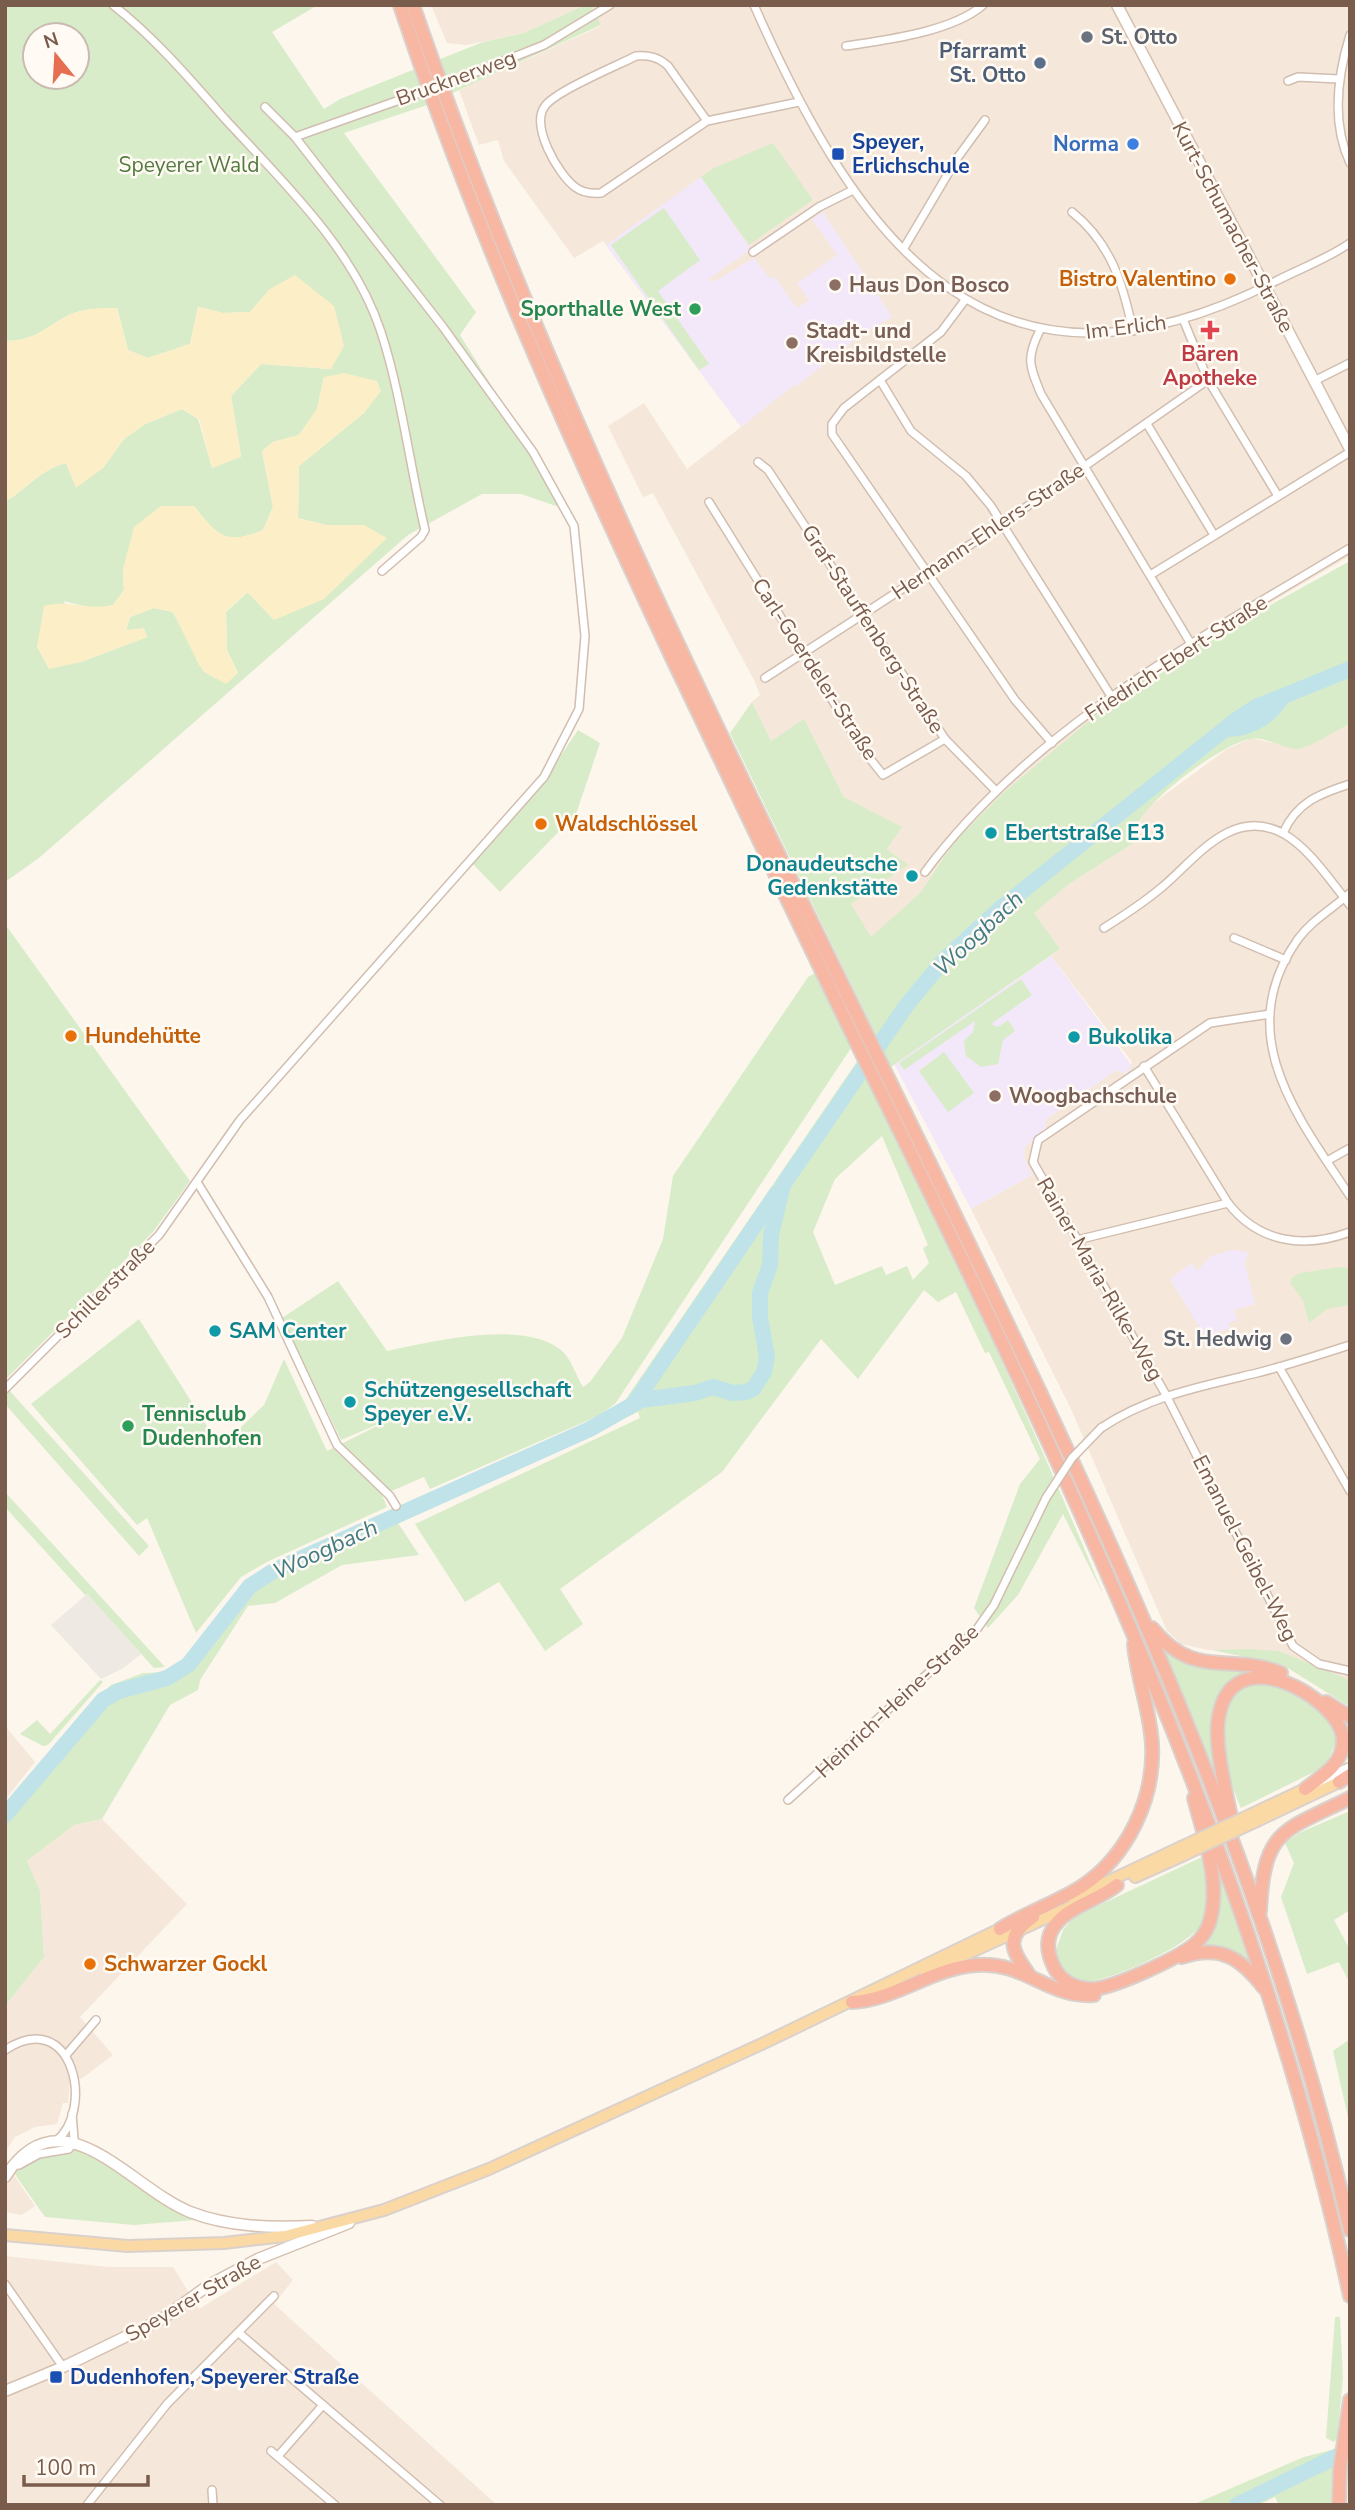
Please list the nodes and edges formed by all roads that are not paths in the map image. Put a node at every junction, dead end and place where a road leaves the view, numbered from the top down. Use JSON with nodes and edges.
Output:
{"nodes":[{"id":1,"x":113,"y":5,"type":"edge"},
{"id":2,"x":400,"y":5,"type":"edge"},
{"id":3,"x":413,"y":5,"type":"edge"},
{"id":4,"x":754,"y":5,"type":"edge"},
{"id":5,"x":983,"y":5,"type":"edge"},
{"id":6,"x":1117,"y":5,"type":"edge"},
{"id":7,"x":604,"y":7,"type":"edge"},
{"id":8,"x":1350,"y":35,"type":"edge"},
{"id":9,"x":846,"y":46,"type":"dead end"},
{"id":10,"x":1339,"y":79,"type":"junction"},
{"id":11,"x":1288,"y":80,"type":"dead end"},
{"id":12,"x":799,"y":102,"type":"junction"},
{"id":13,"x":265,"y":107,"type":"dead end"},
{"id":14,"x":985,"y":120,"type":"dead end"},
{"id":15,"x":707,"y":121,"type":"junction"},
{"id":16,"x":295,"y":136,"type":"junction"},
{"id":17,"x":1350,"y":163,"type":"edge"},
{"id":18,"x":853,"y":190,"type":"junction"},
{"id":19,"x":1072,"y":212,"type":"dead end"},
{"id":20,"x":1350,"y":243,"type":"edge"},
{"id":21,"x":904,"y":247,"type":"junction"},
{"id":22,"x":753,"y":252,"type":"dead end"},
{"id":23,"x":1264,"y":287,"type":"junction"},
{"id":24,"x":965,"y":300,"type":"junction"},
{"id":25,"x":1183,"y":319,"type":"junction"},
{"id":26,"x":1040,"y":330,"type":"junction"},
{"id":27,"x":1133,"y":331,"type":"junction"},
{"id":28,"x":1350,"y":363,"type":"edge"},
{"id":29,"x":880,"y":380,"type":"junction"},
{"id":30,"x":1208,"y":380,"type":"junction"},
{"id":31,"x":1314,"y":381,"type":"junction"},
{"id":32,"x":1147,"y":424,"type":"junction"},
{"id":33,"x":1350,"y":451,"type":"edge"},
{"id":34,"x":758,"y":462,"type":"dead end"},
{"id":35,"x":1086,"y":466,"type":"junction"},
{"id":36,"x":1278,"y":496,"type":"junction"},
{"id":37,"x":709,"y":502,"type":"dead end"},
{"id":38,"x":1002,"y":524,"type":"junction"},
{"id":39,"x":1214,"y":535,"type":"junction"},
{"id":40,"x":1350,"y":548,"type":"edge"},
{"id":41,"x":382,"y":571,"type":"dead end"},
{"id":42,"x":926,"y":573,"type":"junction"},
{"id":43,"x":1152,"y":574,"type":"junction"},
{"id":44,"x":863,"y":612,"type":"junction"},
{"id":45,"x":1191,"y":644,"type":"junction"},
{"id":46,"x":802,"y":653,"type":"junction"},
{"id":47,"x":765,"y":678,"type":"dead end"},
{"id":48,"x":1111,"y":696,"type":"junction"},
{"id":49,"x":706,"y":716,"type":"junction"},
{"id":50,"x":945,"y":739,"type":"junction"},
{"id":51,"x":1052,"y":743,"type":"junction"},
{"id":52,"x":721,"y":746,"type":"junction"},
{"id":53,"x":1350,"y":784,"type":"edge"},
{"id":54,"x":995,"y":790,"type":"junction"},
{"id":55,"x":1283,"y":833,"type":"junction"},
{"id":56,"x":925,"y":872,"type":"dead end"},
{"id":57,"x":1348,"y":899,"type":"edge"},
{"id":58,"x":1104,"y":928,"type":"dead end"},
{"id":59,"x":1234,"y":938,"type":"dead end"},
{"id":60,"x":1286,"y":960,"type":"junction"},
{"id":61,"x":1270,"y":1014,"type":"junction"},
{"id":62,"x":1144,"y":1066,"type":"junction"},
{"id":63,"x":1350,"y":1148,"type":"edge"},
{"id":64,"x":1326,"y":1161,"type":"junction"},
{"id":65,"x":197,"y":1182,"type":"junction"},
{"id":66,"x":1350,"y":1196,"type":"edge"},
{"id":67,"x":1228,"y":1203,"type":"junction"},
{"id":68,"x":1350,"y":1232,"type":"edge"},
{"id":69,"x":1077,"y":1240,"type":"junction"},
{"id":70,"x":1350,"y":1345,"type":"edge"},
{"id":71,"x":1279,"y":1367,"type":"junction"},
{"id":72,"x":5,"y":1389,"type":"edge"},
{"id":73,"x":1166,"y":1395,"type":"junction"},
{"id":74,"x":1350,"y":1491,"type":"edge"},
{"id":75,"x":396,"y":1506,"type":"dead end"},
{"id":76,"x":1141,"y":1614,"type":"junction"},
{"id":77,"x":1132,"y":1630,"type":"junction"},
{"id":78,"x":1350,"y":1671,"type":"edge"},
{"id":79,"x":1350,"y":1717,"type":"edge"},
{"id":80,"x":1184,"y":1757,"type":"junction"},
{"id":81,"x":1350,"y":1768,"type":"edge"},
{"id":82,"x":1346,"y":1778,"type":"edge"},
{"id":83,"x":1306,"y":1789,"type":"junction"},
{"id":84,"x":1350,"y":1798,"type":"edge"},
{"id":85,"x":788,"y":1800,"type":"dead end"},
{"id":86,"x":1255,"y":1817,"type":"junction"},
{"id":87,"x":1182,"y":1851,"type":"junction"},
{"id":88,"x":1237,"y":1854,"type":"junction"},
{"id":89,"x":1117,"y":1885,"type":"junction"},
{"id":90,"x":1039,"y":1913,"type":"junction"},
{"id":91,"x":1260,"y":1918,"type":"junction"},
{"id":92,"x":1000,"y":1929,"type":"junction"},
{"id":93,"x":1014,"y":1934,"type":"junction"},
{"id":94,"x":925,"y":1972,"type":"junction"},
{"id":95,"x":1030,"y":1976,"type":"junction"},
{"id":96,"x":1270,"y":1996,"type":"junction"},
{"id":97,"x":852,"y":2002,"type":"joint"},
{"id":98,"x":96,"y":2020,"type":"dead end"},
{"id":99,"x":5,"y":2050,"type":"edge"},
{"id":100,"x":65,"y":2055,"type":"junction"},
{"id":101,"x":73,"y":2109,"type":"junction"},
{"id":102,"x":55,"y":2142,"type":"junction"},
{"id":103,"x":73,"y":2143,"type":"junction"},
{"id":104,"x":6,"y":2176,"type":"edge"},
{"id":105,"x":384,"y":2210,"type":"junction"},
{"id":106,"x":342,"y":2222,"type":"junction"},
{"id":107,"x":1350,"y":2230,"type":"edge"},
{"id":108,"x":5,"y":2235,"type":"edge"},
{"id":109,"x":5,"y":2284,"type":"edge"},
{"id":110,"x":274,"y":2296,"type":"dead end"},
{"id":111,"x":1350,"y":2296,"type":"edge"},
{"id":112,"x":239,"y":2333,"type":"junction"},
{"id":113,"x":63,"y":2367,"type":"junction"},
{"id":114,"x":5,"y":2391,"type":"edge"},
{"id":115,"x":1350,"y":2400,"type":"edge"},
{"id":116,"x":323,"y":2405,"type":"junction"},
{"id":117,"x":212,"y":2490,"type":"dead end"},
{"id":118,"x":87,"y":2505,"type":"edge"},
{"id":119,"x":213,"y":2505,"type":"edge"},
{"id":120,"x":335,"y":2505,"type":"edge"},
{"id":121,"x":440,"y":2505,"type":"edge"},
{"id":122,"x":1339,"y":2505,"type":"edge"}],
"edges":[{"from":1,"to":41,"type":"street"},
{"from":2,"to":49,"type":"highway"},
{"from":3,"to":49,"type":"highway"},
{"from":4,"to":12,"type":"street","name":"Im Erlich"},
{"from":5,"to":9,"type":"street"},
{"from":6,"to":23,"type":"main road","name":"Kurt-Schumacher-Straße"},
{"from":7,"to":16,"type":"street","name":"Brucknerweg","bridge":true},
{"from":8,"to":10,"type":"street"},
{"from":10,"to":11,"type":"street"},
{"from":10,"to":17,"type":"street"},
{"from":12,"to":15,"type":"street"},
{"from":12,"to":18,"type":"street","name":"Im Erlich"},
{"from":13,"to":16,"type":"street","name":"Schillerstraße"},
{"from":14,"to":21,"type":"street"},
{"from":15,"to":15,"type":"street"},
{"from":16,"to":65,"type":"street","name":"Schillerstraße"},
{"from":18,"to":21,"type":"street","name":"Im Erlich"},
{"from":18,"to":22,"type":"street"},
{"from":19,"to":27,"type":"street"},
{"from":20,"to":23,"type":"street","name":"Im Erlich"},
{"from":21,"to":24,"type":"street","name":"Im Erlich"},
{"from":23,"to":25,"type":"street","name":"Im Erlich"},
{"from":23,"to":31,"type":"main road","name":"Kurt-Schumacher-Straße"},
{"from":24,"to":26,"type":"street","name":"Im Erlich"},
{"from":24,"to":29,"type":"street"},
{"from":25,"to":27,"type":"street","name":"Im Erlich"},
{"from":25,"to":30,"type":"street"},
{"from":26,"to":27,"type":"street","name":"Im Erlich"},
{"from":26,"to":35,"type":"street"},
{"from":28,"to":31,"type":"street"},
{"from":29,"to":38,"type":"street"},
{"from":29,"to":42,"type":"street"},
{"from":30,"to":32,"type":"street","name":"Hermann-Ehlers-Straße"},
{"from":30,"to":36,"type":"street"},
{"from":31,"to":33,"type":"main road","name":"Kurt-Schumacher-Straße"},
{"from":32,"to":35,"type":"street","name":"Hermann-Ehlers-Straße"},
{"from":32,"to":39,"type":"street"},
{"from":33,"to":36,"type":"street"},
{"from":34,"to":44,"type":"street","name":"Graf-Stauffenberg-Straße"},
{"from":35,"to":38,"type":"street","name":"Hermann-Ehlers-Straße"},
{"from":35,"to":43,"type":"street"},
{"from":36,"to":39,"type":"street"},
{"from":37,"to":46,"type":"street","name":"Carl-Goerdeler-Straße"},
{"from":38,"to":42,"type":"street","name":"Hermann-Ehlers-Straße"},
{"from":38,"to":48,"type":"street"},
{"from":39,"to":43,"type":"street"},
{"from":40,"to":45,"type":"street","name":"Friedrich-Ebert-Straße"},
{"from":42,"to":44,"type":"street","name":"Hermann-Ehlers-Straße"},
{"from":42,"to":51,"type":"street"},
{"from":43,"to":45,"type":"street"},
{"from":44,"to":46,"type":"street","name":"Hermann-Ehlers-Straße"},
{"from":44,"to":50,"type":"street","name":"Graf-Stauffenberg-Straße"},
{"from":45,"to":48,"type":"street","name":"Friedrich-Ebert-Straße"},
{"from":46,"to":47,"type":"street","name":"Hermann-Ehlers-Straße"},
{"from":46,"to":50,"type":"street","name":"Carl-Goerdeler-Straße"},
{"from":48,"to":51,"type":"street","name":"Friedrich-Ebert-Straße"},
{"from":49,"to":52,"type":"highway"},
{"from":50,"to":54,"type":"street","name":"Graf-Stauffenberg-Straße"},
{"from":51,"to":54,"type":"street","name":"Friedrich-Ebert-Straße"},
{"from":52,"to":76,"type":"highway"},
{"from":52,"to":77,"type":"highway"},
{"from":53,"to":55,"type":"street"},
{"from":54,"to":56,"type":"street","name":"Friedrich-Ebert-Straße"},
{"from":55,"to":57,"type":"street"},
{"from":55,"to":58,"type":"street"},
{"from":57,"to":60,"type":"street"},
{"from":59,"to":60,"type":"street"},
{"from":60,"to":61,"type":"street"},
{"from":61,"to":62,"type":"street","name":"Rainer-Maria-Rilke-Weg"},
{"from":61,"to":64,"type":"street"},
{"from":62,"to":67,"type":"street"},
{"from":62,"to":69,"type":"street","name":"Rainer-Maria-Rilke-Weg"},
{"from":63,"to":64,"type":"street"},
{"from":64,"to":66,"type":"street"},
{"from":65,"to":72,"type":"street","name":"Schillerstraße"},
{"from":65,"to":75,"type":"street"},
{"from":67,"to":68,"type":"street"},
{"from":67,"to":69,"type":"street"},
{"from":69,"to":73,"type":"street","name":"Rainer-Maria-Rilke-Weg"},
{"from":70,"to":71,"type":"street","name":"Heinrich-Heine-Straße"},
{"from":71,"to":73,"type":"street","name":"Heinrich-Heine-Straße"},
{"from":71,"to":74,"type":"street"},
{"from":73,"to":78,"type":"street","name":"Emanuel-Geibel-Weg"},
{"from":73,"to":85,"type":"street","name":"Heinrich-Heine-Straße","bridge":true},
{"from":76,"to":79,"type":"highway"},
{"from":76,"to":88,"type":"highway"},
{"from":77,"to":80,"type":"highway"},
{"from":77,"to":92,"type":"highway"},
{"from":80,"to":89,"type":"highway"},
{"from":80,"to":96,"type":"highway"},
{"from":81,"to":83,"type":"main road"},
{"from":82,"to":86,"type":"main road"},
{"from":83,"to":86,"type":"main road"},
{"from":83,"to":88,"type":"highway"},
{"from":84,"to":91,"type":"highway"},
{"from":86,"to":87,"type":"main road","bridge":true},
{"from":87,"to":89,"type":"main road"},
{"from":87,"to":90,"type":"main road"},
{"from":88,"to":91,"type":"highway"},
{"from":89,"to":93,"type":"main road"},
{"from":90,"to":92,"type":"main road"},
{"from":90,"to":93,"type":"highway"},
{"from":91,"to":107,"type":"highway"},
{"from":92,"to":94,"type":"main road"},
{"from":93,"to":94,"type":"main road"},
{"from":93,"to":95,"type":"highway"},
{"from":94,"to":95,"type":"highway"},
{"from":94,"to":97,"type":"highway"},
{"from":95,"to":96,"type":"highway"},
{"from":96,"to":111,"type":"highway"},
{"from":97,"to":105,"type":"main road"},
{"from":98,"to":100,"type":"street"},
{"from":99,"to":100,"type":"street"},
{"from":100,"to":101,"type":"street"},
{"from":101,"to":102,"type":"street"},
{"from":101,"to":103,"type":"street"},
{"from":102,"to":103,"type":"main road"},
{"from":102,"to":104,"type":"main road"},
{"from":103,"to":104,"type":"street"},
{"from":103,"to":106,"type":"main road"},
{"from":105,"to":106,"type":"main road"},
{"from":105,"to":113,"type":"main road","name":"Speyerer Straße"},
{"from":106,"to":108,"type":"main road"},
{"from":109,"to":113,"type":"street"},
{"from":110,"to":112,"type":"street"},
{"from":112,"to":116,"type":"street"},
{"from":112,"to":118,"type":"street"},
{"from":113,"to":114,"type":"main road","name":"Speyerer Straße"},
{"from":115,"to":122,"type":"highway"},
{"from":116,"to":120,"type":"street"},
{"from":116,"to":121,"type":"street"},
{"from":117,"to":119,"type":"street"}]}
